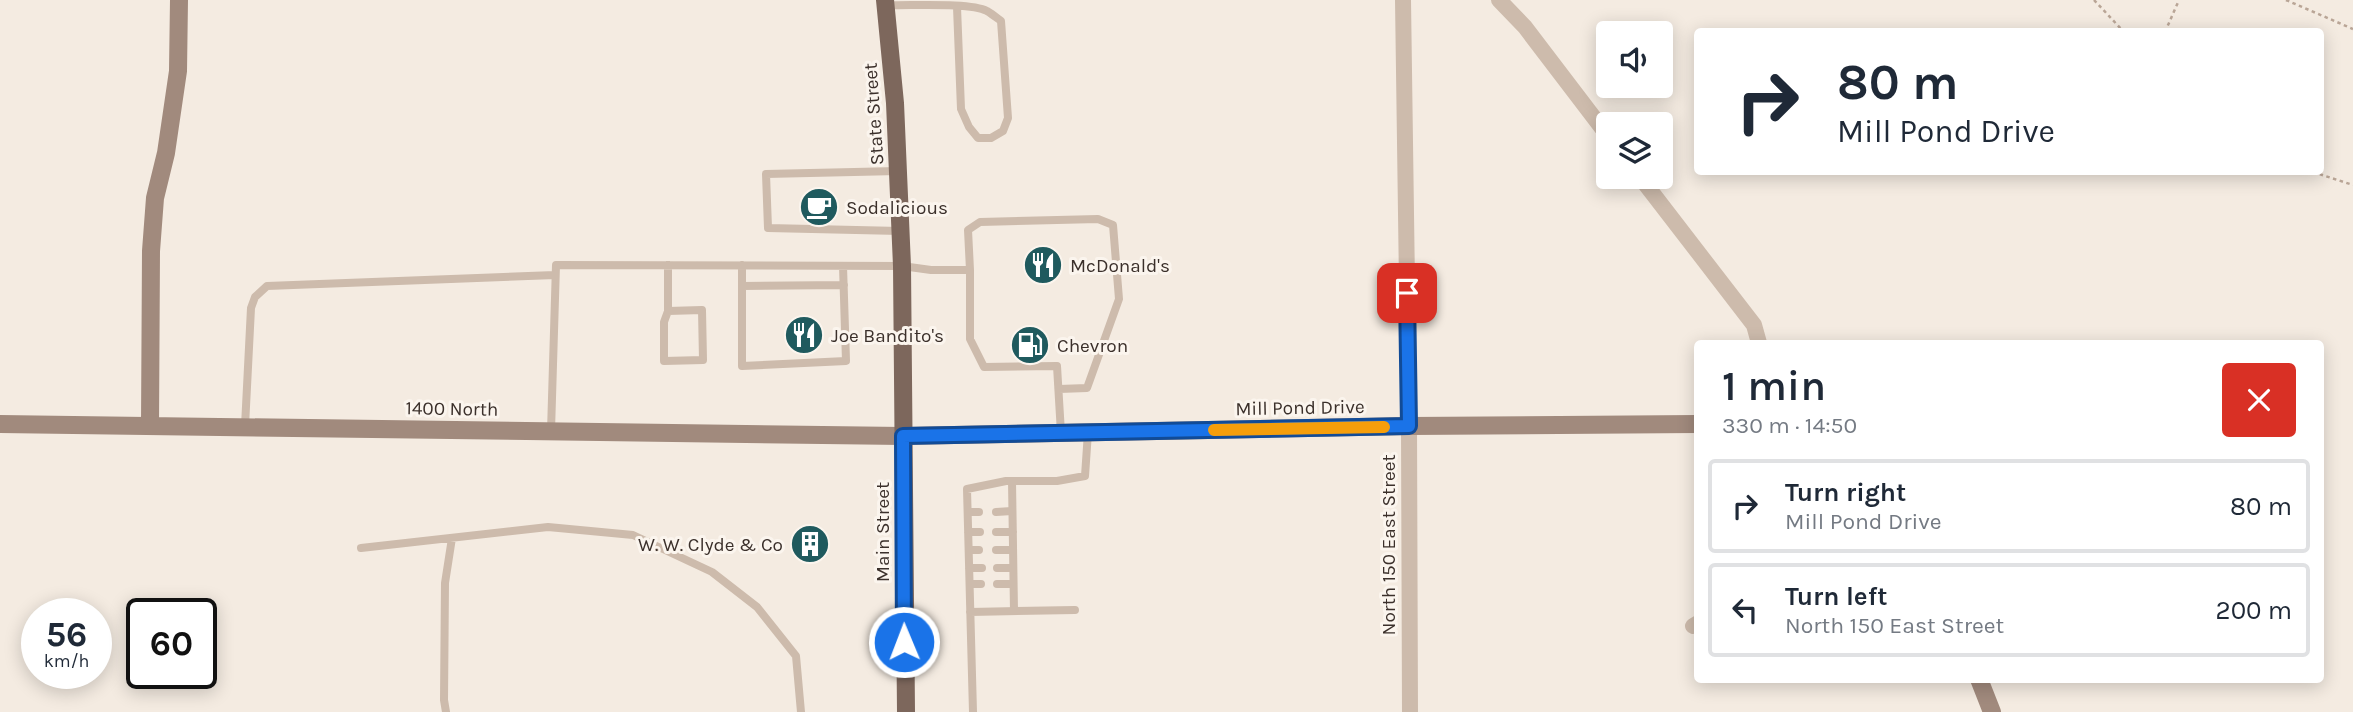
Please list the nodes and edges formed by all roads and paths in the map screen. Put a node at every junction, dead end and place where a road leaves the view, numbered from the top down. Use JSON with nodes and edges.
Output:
{"nodes":[{"id":1,"x":179,"y":0,"type":"edge"},
{"id":2,"x":1403,"y":0,"type":"edge"},
{"id":3,"x":1499,"y":0,"type":"edge"},
{"id":4,"x":2094,"y":0,"type":"edge"},
{"id":5,"x":2179,"y":0,"type":"edge"},
{"id":6,"x":2286,"y":0,"type":"edge"},
{"id":7,"x":886,"y":2,"type":"edge"},
{"id":8,"x":957,"y":7,"type":"junction"},
{"id":9,"x":2119,"y":28,"type":"edge"},
{"id":10,"x":2167,"y":28,"type":"edge"},
{"id":11,"x":2353,"y":29,"type":"edge"},
{"id":12,"x":1596,"y":120,"type":"edge"},
{"id":13,"x":898,"y":171,"type":"junction"},
{"id":14,"x":2322,"y":175,"type":"edge"},
{"id":15,"x":2353,"y":185,"type":"edge"},
{"id":16,"x":1649,"y":189,"type":"edge"},
{"id":17,"x":900,"y":231,"type":"junction"},
{"id":18,"x":668,"y":265,"type":"junction"},
{"id":19,"x":743,"y":265,"type":"junction"},
{"id":20,"x":843,"y":266,"type":"junction"},
{"id":21,"x":902,"y":266,"type":"junction"},
{"id":22,"x":970,"y":270,"type":"junction"},
{"id":23,"x":555,"y":275,"type":"junction"},
{"id":24,"x":844,"y":285,"type":"junction"},
{"id":25,"x":743,"y":286,"type":"junction"},
{"id":26,"x":668,"y":311,"type":"junction"},
{"id":27,"x":1758,"y":340,"type":"edge"},
{"id":28,"x":1059,"y":389,"type":"junction"},
{"id":29,"x":0,"y":424,"type":"edge"},
{"id":30,"x":1694,"y":424,"type":"edge"},
{"id":31,"x":150,"y":425,"type":"junction"},
{"id":32,"x":245,"y":426,"type":"junction"},
{"id":33,"x":1409,"y":426,"type":"junction"},
{"id":34,"x":551,"y":430,"type":"junction"},
{"id":35,"x":1088,"y":432,"type":"junction"},
{"id":36,"x":1061,"y":433,"type":"junction"},
{"id":37,"x":903,"y":436,"type":"junction"},
{"id":38,"x":1012,"y":481,"type":"junction"},
{"id":39,"x":1013,"y":511,"type":"junction"},
{"id":40,"x":968,"y":512,"type":"junction"},
{"id":41,"x":979,"y":512,"type":"dead end"},
{"id":42,"x":996,"y":512,"type":"dead end"},
{"id":43,"x":968,"y":532,"type":"junction"},
{"id":44,"x":980,"y":532,"type":"dead end"},
{"id":45,"x":996,"y":532,"type":"dead end"},
{"id":46,"x":1013,"y":532,"type":"junction"},
{"id":47,"x":452,"y":538,"type":"junction"},
{"id":48,"x":361,"y":548,"type":"dead end"},
{"id":49,"x":969,"y":550,"type":"junction"},
{"id":50,"x":979,"y":550,"type":"dead end"},
{"id":51,"x":996,"y":550,"type":"dead end"},
{"id":52,"x":1013,"y":550,"type":"junction"},
{"id":53,"x":969,"y":568,"type":"junction"},
{"id":54,"x":982,"y":568,"type":"dead end"},
{"id":55,"x":997,"y":568,"type":"dead end"},
{"id":56,"x":1013,"y":568,"type":"junction"},
{"id":57,"x":970,"y":584,"type":"junction"},
{"id":58,"x":981,"y":584,"type":"dead end"},
{"id":59,"x":997,"y":584,"type":"dead end"},
{"id":60,"x":1013,"y":584,"type":"junction"},
{"id":61,"x":1075,"y":610,"type":"dead end"},
{"id":62,"x":1014,"y":611,"type":"junction"},
{"id":63,"x":970,"y":612,"type":"junction"},
{"id":64,"x":1981,"y":683,"type":"edge"},
{"id":65,"x":446,"y":712,"type":"edge"},
{"id":66,"x":802,"y":712,"type":"edge"},
{"id":67,"x":906,"y":712,"type":"edge"},
{"id":68,"x":973,"y":712,"type":"edge"},
{"id":69,"x":1410,"y":712,"type":"edge"},
{"id":70,"x":1992,"y":712,"type":"edge"}],
"edges":[{"from":1,"to":31,"type":"main road"},
{"from":2,"to":33,"type":"street","name":"North 150 East Street"},
{"from":3,"to":12,"type":"street"},
{"from":4,"to":9,"type":"path"},
{"from":5,"to":10,"type":"path"},
{"from":6,"to":11,"type":"path"},
{"from":7,"to":8,"type":"lane"},
{"from":7,"to":13,"type":"main road","name":"State Street"},
{"from":8,"to":8,"type":"lane"},
{"from":13,"to":17,"type":"main road","name":"State Street"},
{"from":13,"to":17,"type":"lane"},
{"from":14,"to":15,"type":"path"},
{"from":16,"to":27,"type":"street"},
{"from":17,"to":21,"type":"main road","name":"State Street"},
{"from":18,"to":19,"type":"lane"},
{"from":18,"to":23,"type":"lane"},
{"from":18,"to":26,"type":"lane"},
{"from":19,"to":20,"type":"lane"},
{"from":19,"to":25,"type":"lane"},
{"from":20,"to":21,"type":"lane"},
{"from":20,"to":24,"type":"lane"},
{"from":21,"to":22,"type":"lane"},
{"from":21,"to":37,"type":"main road","name":"State Street"},
{"from":22,"to":28,"type":"lane"},
{"from":22,"to":28,"type":"lane"},
{"from":23,"to":32,"type":"lane"},
{"from":23,"to":34,"type":"lane"},
{"from":24,"to":25,"type":"lane"},
{"from":24,"to":25,"type":"lane"},
{"from":26,"to":26,"type":"lane"},
{"from":28,"to":36,"type":"lane"},
{"from":29,"to":31,"type":"main road","name":"1400 North"},
{"from":30,"to":33,"type":"main road","name":"Mill Pond Drive"},
{"from":31,"to":32,"type":"main road","name":"1400 North"},
{"from":32,"to":34,"type":"main road","name":"1400 North"},
{"from":33,"to":35,"type":"main road","name":"Mill Pond Drive"},
{"from":33,"to":69,"type":"street","name":"North 150 East Street"},
{"from":34,"to":37,"type":"main road","name":"1400 North"},
{"from":35,"to":36,"type":"main road","name":"Mill Pond Drive"},
{"from":35,"to":38,"type":"lane"},
{"from":36,"to":37,"type":"main road","name":"Mill Pond Drive"},
{"from":37,"to":67,"type":"main road","name":"Main Street"},
{"from":38,"to":39,"type":"lane"},
{"from":38,"to":40,"type":"lane"},
{"from":39,"to":42,"type":"lane"},
{"from":39,"to":46,"type":"lane"},
{"from":40,"to":41,"type":"lane"},
{"from":40,"to":43,"type":"lane"},
{"from":43,"to":44,"type":"lane"},
{"from":43,"to":49,"type":"lane"},
{"from":45,"to":46,"type":"lane"},
{"from":46,"to":52,"type":"lane"},
{"from":47,"to":48,"type":"lane"},
{"from":47,"to":65,"type":"lane"},
{"from":47,"to":66,"type":"lane"},
{"from":49,"to":50,"type":"lane"},
{"from":49,"to":53,"type":"lane"},
{"from":51,"to":52,"type":"lane"},
{"from":52,"to":56,"type":"lane"},
{"from":53,"to":54,"type":"lane"},
{"from":53,"to":57,"type":"lane"},
{"from":55,"to":56,"type":"lane"},
{"from":56,"to":60,"type":"lane"},
{"from":57,"to":58,"type":"lane"},
{"from":57,"to":63,"type":"lane"},
{"from":59,"to":60,"type":"lane"},
{"from":60,"to":62,"type":"lane"},
{"from":61,"to":62,"type":"lane"},
{"from":62,"to":63,"type":"lane"},
{"from":63,"to":68,"type":"lane"},
{"from":64,"to":70,"type":"main road"}]}
